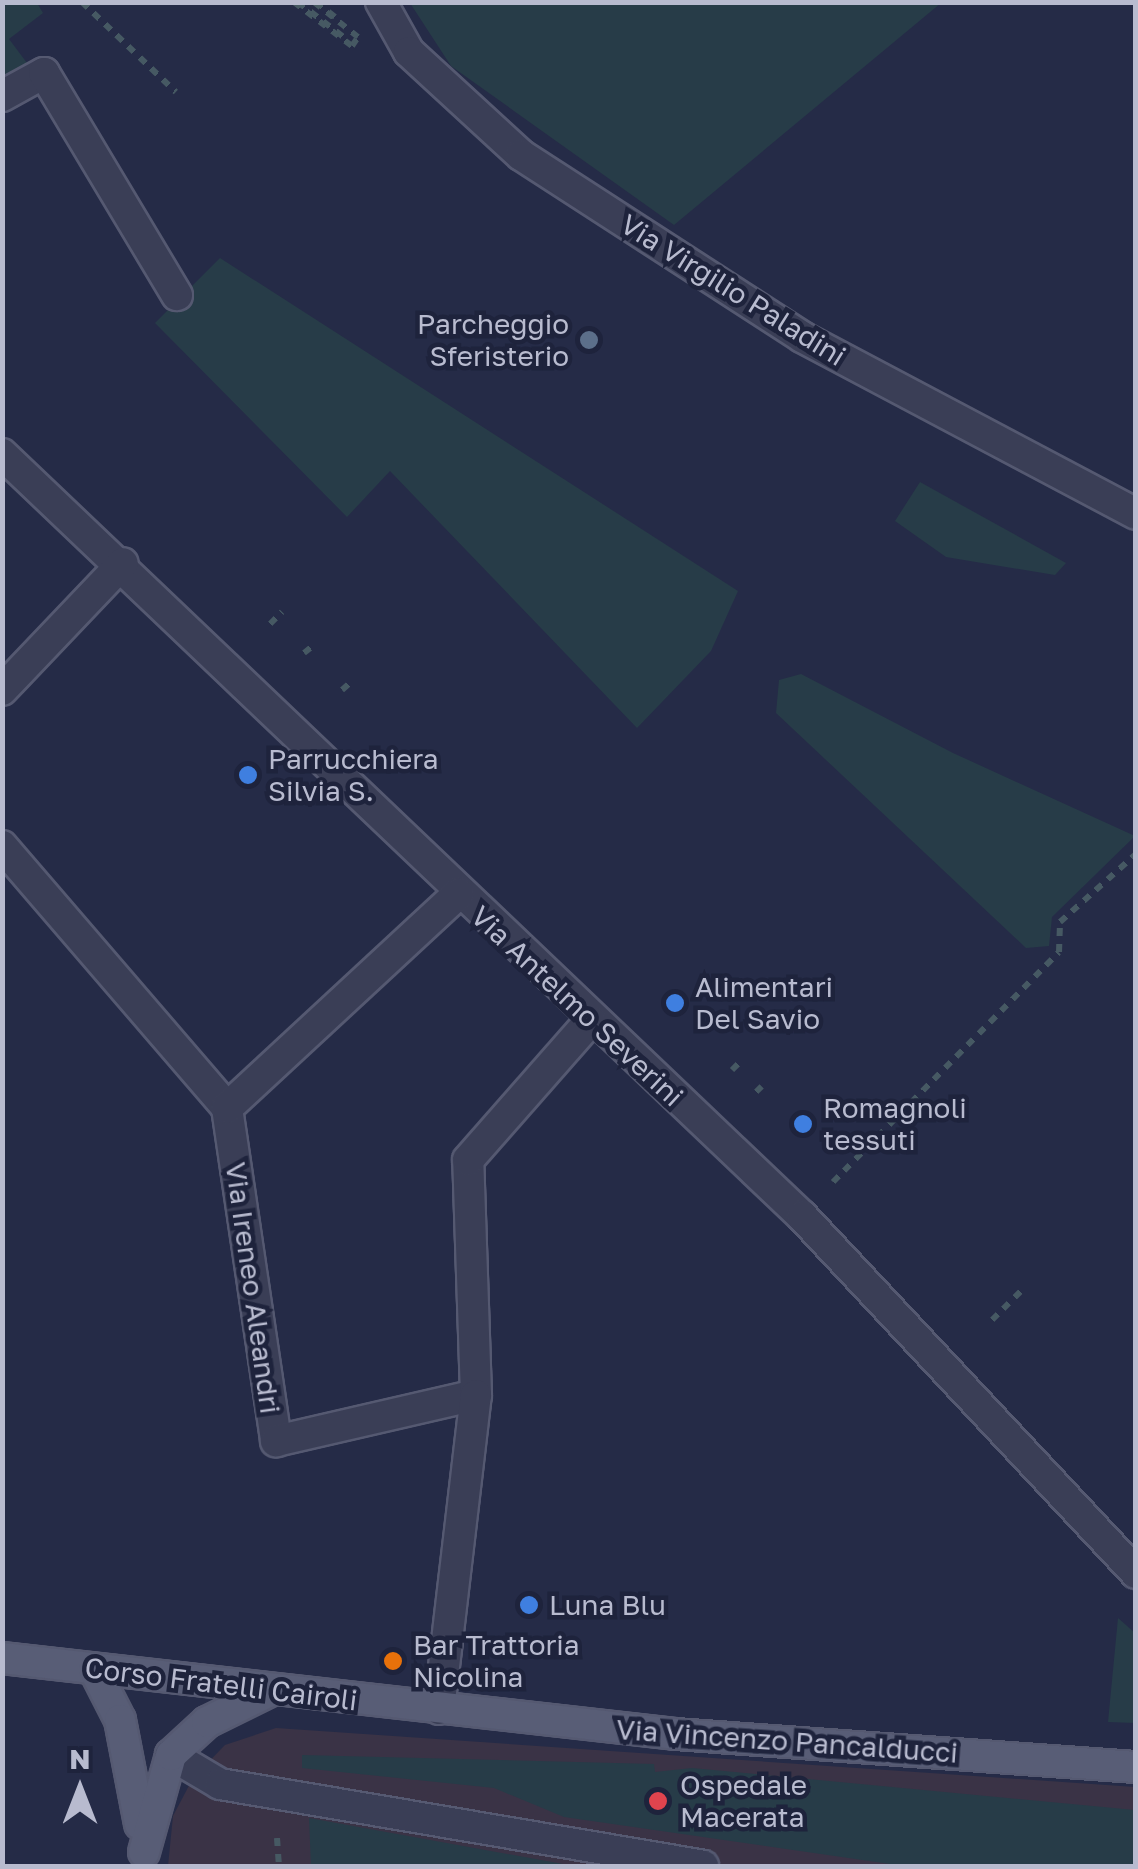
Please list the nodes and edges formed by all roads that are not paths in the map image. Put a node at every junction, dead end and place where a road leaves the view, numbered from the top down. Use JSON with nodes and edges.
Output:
{"nodes":[{"id":1,"x":381,"y":2,"type":"edge"},
{"id":2,"x":2,"y":96,"type":"edge"},
{"id":3,"x":177,"y":295,"type":"dead end"},
{"id":4,"x":2,"y":454,"type":"edge"},
{"id":5,"x":1136,"y":514,"type":"edge"},
{"id":6,"x":124,"y":564,"type":"junction"},
{"id":7,"x":2,"y":690,"type":"edge"},
{"id":8,"x":2,"y":846,"type":"edge"},
{"id":9,"x":459,"y":893,"type":"junction"},
{"id":10,"x":590,"y":1021,"type":"junction"},
{"id":11,"x":227,"y":1108,"type":"junction"},
{"id":12,"x":476,"y":1395,"type":"junction"},
{"id":13,"x":1136,"y":1573,"type":"edge"},
{"id":14,"x":2,"y":1658,"type":"edge"},
{"id":15,"x":94,"y":1669,"type":"junction"},
{"id":16,"x":273,"y":1690,"type":"junction"},
{"id":17,"x":439,"y":1709,"type":"junction"},
{"id":18,"x":171,"y":1755,"type":"junction"},
{"id":19,"x":1136,"y":1768,"type":"edge"},
{"id":20,"x":146,"y":1860,"type":"edge"},
{"id":21,"x":703,"y":1866,"type":"edge"}],
"edges":[{"from":1,"to":5,"type":"street","name":"Via Virgilio Paladini"},
{"from":2,"to":3,"type":"street"},
{"from":4,"to":6,"type":"street","name":"Via Antelmo Severini"},
{"from":6,"to":7,"type":"street"},
{"from":6,"to":9,"type":"street","name":"Via Antelmo Severini"},
{"from":8,"to":11,"type":"street"},
{"from":9,"to":10,"type":"street","name":"Via Antelmo Severini"},
{"from":9,"to":11,"type":"street"},
{"from":10,"to":12,"type":"street"},
{"from":10,"to":13,"type":"street","name":"Via Antelmo Severini"},
{"from":11,"to":12,"type":"street","name":"Via Ireneo Aleandri"},
{"from":12,"to":17,"type":"street"},
{"from":14,"to":15,"type":"main road","name":"Corso Fratelli Cairoli"},
{"from":15,"to":16,"type":"main road","name":"Corso Fratelli Cairoli"},
{"from":15,"to":20,"type":"main road"},
{"from":16,"to":17,"type":"main road","name":"Corso Fratelli Cairoli"},
{"from":16,"to":18,"type":"main road"},
{"from":17,"to":19,"type":"main road","name":"Via Vincenzo Pancalducci"},
{"from":18,"to":20,"type":"main road"},
{"from":18,"to":21,"type":"street"}]}
